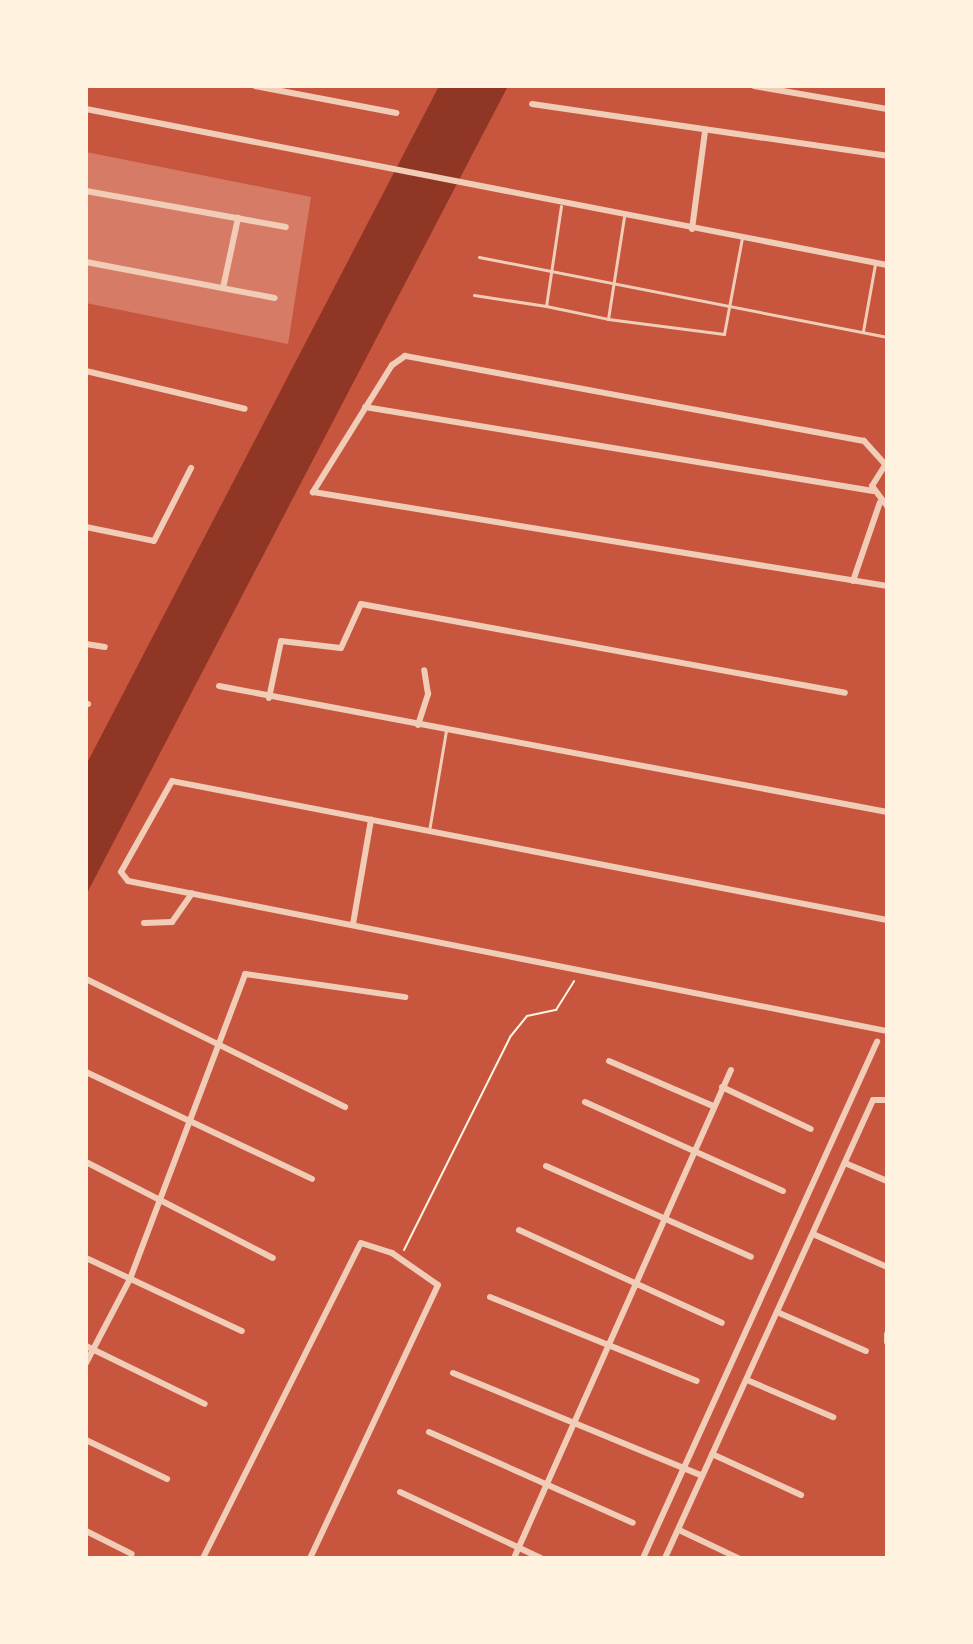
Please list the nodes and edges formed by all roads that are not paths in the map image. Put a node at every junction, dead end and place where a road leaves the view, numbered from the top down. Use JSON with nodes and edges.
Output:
{"nodes":[{"id":1,"x":255,"y":86,"type":"edge"},
{"id":2,"x":754,"y":86,"type":"edge"},
{"id":3,"x":532,"y":104,"type":"dead end"},
{"id":4,"x":86,"y":109,"type":"edge"},
{"id":5,"x":887,"y":109,"type":"edge"},
{"id":6,"x":396,"y":113,"type":"dead end"},
{"id":7,"x":705,"y":131,"type":"junction"},
{"id":8,"x":887,"y":156,"type":"edge"},
{"id":9,"x":86,"y":191,"type":"edge"},
{"id":10,"x":561,"y":206,"type":"junction"},
{"id":11,"x":624,"y":217,"type":"junction"},
{"id":12,"x":238,"y":218,"type":"junction"},
{"id":13,"x":286,"y":227,"type":"dead end"},
{"id":14,"x":692,"y":229,"type":"junction"},
{"id":15,"x":742,"y":238,"type":"junction"},
{"id":16,"x":479,"y":257,"type":"dead end"},
{"id":17,"x":86,"y":262,"type":"edge"},
{"id":18,"x":875,"y":262,"type":"junction"},
{"id":19,"x":887,"y":265,"type":"edge"},
{"id":20,"x":552,"y":272,"type":"junction"},
{"id":21,"x":615,"y":282,"type":"junction"},
{"id":22,"x":223,"y":288,"type":"junction"},
{"id":23,"x":474,"y":295,"type":"dead end"},
{"id":24,"x":275,"y":298,"type":"dead end"},
{"id":25,"x":730,"y":303,"type":"junction"},
{"id":26,"x":546,"y":306,"type":"junction"},
{"id":27,"x":608,"y":319,"type":"junction"},
{"id":28,"x":863,"y":331,"type":"junction"},
{"id":29,"x":887,"y":337,"type":"edge"},
{"id":30,"x":86,"y":371,"type":"edge"},
{"id":31,"x":365,"y":407,"type":"junction"},
{"id":32,"x":245,"y":409,"type":"dead end"},
{"id":33,"x":885,"y":463,"type":"edge"},
{"id":34,"x":191,"y":468,"type":"dead end"},
{"id":35,"x":873,"y":491,"type":"junction"},
{"id":36,"x":884,"y":504,"type":"edge"},
{"id":37,"x":86,"y":527,"type":"edge"},
{"id":38,"x":853,"y":581,"type":"junction"},
{"id":39,"x":887,"y":586,"type":"edge"},
{"id":40,"x":86,"y":644,"type":"edge"},
{"id":41,"x":105,"y":647,"type":"dead end"},
{"id":42,"x":424,"y":670,"type":"dead end"},
{"id":43,"x":219,"y":686,"type":"dead end"},
{"id":44,"x":845,"y":693,"type":"dead end"},
{"id":45,"x":269,"y":698,"type":"junction"},
{"id":46,"x":418,"y":725,"type":"junction"},
{"id":47,"x":446,"y":731,"type":"junction"},
{"id":48,"x":887,"y":812,"type":"edge"},
{"id":49,"x":371,"y":820,"type":"junction"},
{"id":50,"x":429,"y":831,"type":"junction"},
{"id":51,"x":192,"y":893,"type":"junction"},
{"id":52,"x":887,"y":920,"type":"edge"},
{"id":53,"x":144,"y":923,"type":"dead end"},
{"id":54,"x":353,"y":924,"type":"junction"},
{"id":55,"x":86,"y":979,"type":"edge"},
{"id":56,"x":405,"y":997,"type":"dead end"},
{"id":57,"x":887,"y":1031,"type":"edge"},
{"id":58,"x":877,"y":1042,"type":"dead end"},
{"id":59,"x":214,"y":1043,"type":"junction"},
{"id":60,"x":609,"y":1061,"type":"dead end"},
{"id":61,"x":731,"y":1070,"type":"dead end"},
{"id":62,"x":86,"y":1072,"type":"edge"},
{"id":63,"x":722,"y":1087,"type":"junction"},
{"id":64,"x":887,"y":1100,"type":"edge"},
{"id":65,"x":585,"y":1102,"type":"dead end"},
{"id":66,"x":713,"y":1106,"type":"junction"},
{"id":67,"x":345,"y":1107,"type":"dead end"},
{"id":68,"x":185,"y":1121,"type":"junction"},
{"id":69,"x":811,"y":1129,"type":"dead end"},
{"id":70,"x":692,"y":1151,"type":"junction"},
{"id":71,"x":86,"y":1162,"type":"edge"},
{"id":72,"x":845,"y":1163,"type":"junction"},
{"id":73,"x":546,"y":1166,"type":"dead end"},
{"id":74,"x":312,"y":1179,"type":"dead end"},
{"id":75,"x":887,"y":1181,"type":"edge"},
{"id":76,"x":783,"y":1191,"type":"dead end"},
{"id":77,"x":161,"y":1199,"type":"junction"},
{"id":78,"x":663,"y":1215,"type":"junction"},
{"id":79,"x":519,"y":1230,"type":"dead end"},
{"id":80,"x":813,"y":1234,"type":"junction"},
{"id":81,"x":751,"y":1257,"type":"dead end"},
{"id":82,"x":86,"y":1258,"type":"edge"},
{"id":83,"x":273,"y":1258,"type":"dead end"},
{"id":84,"x":887,"y":1267,"type":"edge"},
{"id":85,"x":130,"y":1279,"type":"junction"},
{"id":86,"x":633,"y":1281,"type":"junction"},
{"id":87,"x":490,"y":1297,"type":"dead end"},
{"id":88,"x":777,"y":1312,"type":"junction"},
{"id":89,"x":722,"y":1323,"type":"dead end"},
{"id":90,"x":242,"y":1331,"type":"dead end"},
{"id":91,"x":887,"y":1334,"type":"edge"},
{"id":92,"x":887,"y":1342,"type":"edge"},
{"id":93,"x":604,"y":1345,"type":"junction"},
{"id":94,"x":86,"y":1346,"type":"edge"},
{"id":95,"x":95,"y":1351,"type":"junction"},
{"id":96,"x":866,"y":1351,"type":"dead end"},
{"id":97,"x":86,"y":1363,"type":"edge"},
{"id":98,"x":453,"y":1373,"type":"dead end"},
{"id":99,"x":747,"y":1380,"type":"junction"},
{"id":100,"x":697,"y":1381,"type":"dead end"},
{"id":101,"x":205,"y":1404,"type":"dead end"},
{"id":102,"x":833,"y":1417,"type":"dead end"},
{"id":103,"x":573,"y":1421,"type":"junction"},
{"id":104,"x":429,"y":1432,"type":"dead end"},
{"id":105,"x":86,"y":1440,"type":"edge"},
{"id":106,"x":712,"y":1454,"type":"junction"},
{"id":107,"x":683,"y":1467,"type":"junction"},
{"id":108,"x":701,"y":1475,"type":"junction"},
{"id":109,"x":167,"y":1479,"type":"dead end"},
{"id":110,"x":548,"y":1486,"type":"junction"},
{"id":111,"x":400,"y":1492,"type":"dead end"},
{"id":112,"x":801,"y":1495,"type":"dead end"},
{"id":113,"x":633,"y":1523,"type":"dead end"},
{"id":114,"x":679,"y":1530,"type":"junction"},
{"id":115,"x":86,"y":1531,"type":"edge"},
{"id":116,"x":519,"y":1548,"type":"junction"},
{"id":117,"x":132,"y":1554,"type":"dead end"},
{"id":118,"x":203,"y":1558,"type":"edge"},
{"id":119,"x":310,"y":1558,"type":"edge"},
{"id":120,"x":514,"y":1558,"type":"edge"},
{"id":121,"x":541,"y":1558,"type":"edge"},
{"id":122,"x":643,"y":1558,"type":"edge"},
{"id":123,"x":665,"y":1558,"type":"edge"},
{"id":124,"x":738,"y":1558,"type":"edge"}],
"edges":[{"from":1,"to":6,"type":"street"},
{"from":2,"to":5,"type":"street"},
{"from":3,"to":7,"type":"street"},
{"from":4,"to":10,"type":"street"},
{"from":7,"to":8,"type":"street"},
{"from":7,"to":14,"type":"street"},
{"from":9,"to":12,"type":"street"},
{"from":10,"to":11,"type":"street"},
{"from":10,"to":20,"type":"lane"},
{"from":11,"to":14,"type":"street"},
{"from":11,"to":21,"type":"lane"},
{"from":12,"to":13,"type":"street"},
{"from":12,"to":22,"type":"street"},
{"from":14,"to":15,"type":"street"},
{"from":15,"to":18,"type":"street"},
{"from":15,"to":25,"type":"lane"},
{"from":16,"to":20,"type":"lane"},
{"from":17,"to":22,"type":"street"},
{"from":18,"to":19,"type":"street"},
{"from":18,"to":28,"type":"lane"},
{"from":20,"to":21,"type":"lane"},
{"from":20,"to":26,"type":"lane"},
{"from":21,"to":25,"type":"lane"},
{"from":21,"to":27,"type":"lane"},
{"from":22,"to":24,"type":"street"},
{"from":23,"to":26,"type":"lane"},
{"from":25,"to":27,"type":"lane"},
{"from":25,"to":28,"type":"lane"},
{"from":26,"to":27,"type":"lane"},
{"from":28,"to":29,"type":"lane"},
{"from":30,"to":32,"type":"street"},
{"from":31,"to":33,"type":"street"},
{"from":31,"to":35,"type":"street"},
{"from":31,"to":38,"type":"street"},
{"from":33,"to":35,"type":"street"},
{"from":34,"to":37,"type":"street"},
{"from":35,"to":36,"type":"street"},
{"from":36,"to":38,"type":"street"},
{"from":38,"to":39,"type":"street"},
{"from":40,"to":41,"type":"street"},
{"from":42,"to":46,"type":"street"},
{"from":43,"to":45,"type":"street"},
{"from":44,"to":45,"type":"street"},
{"from":45,"to":46,"type":"street"},
{"from":46,"to":47,"type":"street"},
{"from":47,"to":48,"type":"street"},
{"from":47,"to":50,"type":"lane"},
{"from":49,"to":50,"type":"street"},
{"from":49,"to":51,"type":"street"},
{"from":49,"to":54,"type":"street"},
{"from":50,"to":52,"type":"street"},
{"from":51,"to":53,"type":"street"},
{"from":51,"to":54,"type":"street"},
{"from":54,"to":57,"type":"street"},
{"from":55,"to":59,"type":"street"},
{"from":56,"to":59,"type":"street"},
{"from":58,"to":107,"type":"street"},
{"from":59,"to":67,"type":"street"},
{"from":59,"to":68,"type":"street"},
{"from":60,"to":66,"type":"street"},
{"from":61,"to":63,"type":"street"},
{"from":62,"to":68,"type":"street"},
{"from":63,"to":66,"type":"street"},
{"from":63,"to":69,"type":"street"},
{"from":64,"to":72,"type":"street"},
{"from":65,"to":70,"type":"street"},
{"from":66,"to":70,"type":"street"},
{"from":68,"to":74,"type":"street"},
{"from":68,"to":77,"type":"street"},
{"from":70,"to":76,"type":"street"},
{"from":70,"to":78,"type":"street"},
{"from":71,"to":77,"type":"street"},
{"from":72,"to":75,"type":"street"},
{"from":72,"to":80,"type":"street"},
{"from":73,"to":78,"type":"street"},
{"from":77,"to":83,"type":"street"},
{"from":77,"to":85,"type":"street"},
{"from":78,"to":81,"type":"street"},
{"from":78,"to":86,"type":"street"},
{"from":79,"to":86,"type":"street"},
{"from":80,"to":84,"type":"street"},
{"from":80,"to":88,"type":"street"},
{"from":82,"to":85,"type":"street"},
{"from":85,"to":90,"type":"street"},
{"from":85,"to":95,"type":"street"},
{"from":86,"to":89,"type":"street"},
{"from":86,"to":93,"type":"street"},
{"from":87,"to":93,"type":"street"},
{"from":88,"to":96,"type":"street"},
{"from":88,"to":99,"type":"street"},
{"from":91,"to":92,"type":"street"},
{"from":93,"to":100,"type":"street"},
{"from":93,"to":103,"type":"street"},
{"from":94,"to":95,"type":"street"},
{"from":95,"to":97,"type":"street"},
{"from":95,"to":101,"type":"street"},
{"from":98,"to":103,"type":"street"},
{"from":99,"to":102,"type":"street"},
{"from":99,"to":106,"type":"street"},
{"from":103,"to":107,"type":"street"},
{"from":103,"to":110,"type":"street"},
{"from":104,"to":110,"type":"street"},
{"from":105,"to":109,"type":"street"},
{"from":106,"to":108,"type":"street"},
{"from":106,"to":112,"type":"street"},
{"from":107,"to":108,"type":"street"},
{"from":107,"to":122,"type":"street"},
{"from":108,"to":114,"type":"street"},
{"from":110,"to":113,"type":"street"},
{"from":110,"to":116,"type":"street"},
{"from":111,"to":116,"type":"street"},
{"from":114,"to":123,"type":"street"},
{"from":114,"to":124,"type":"street"},
{"from":115,"to":117,"type":"street"},
{"from":116,"to":120,"type":"street"},
{"from":116,"to":121,"type":"street"},
{"from":118,"to":119,"type":"street"}]}
